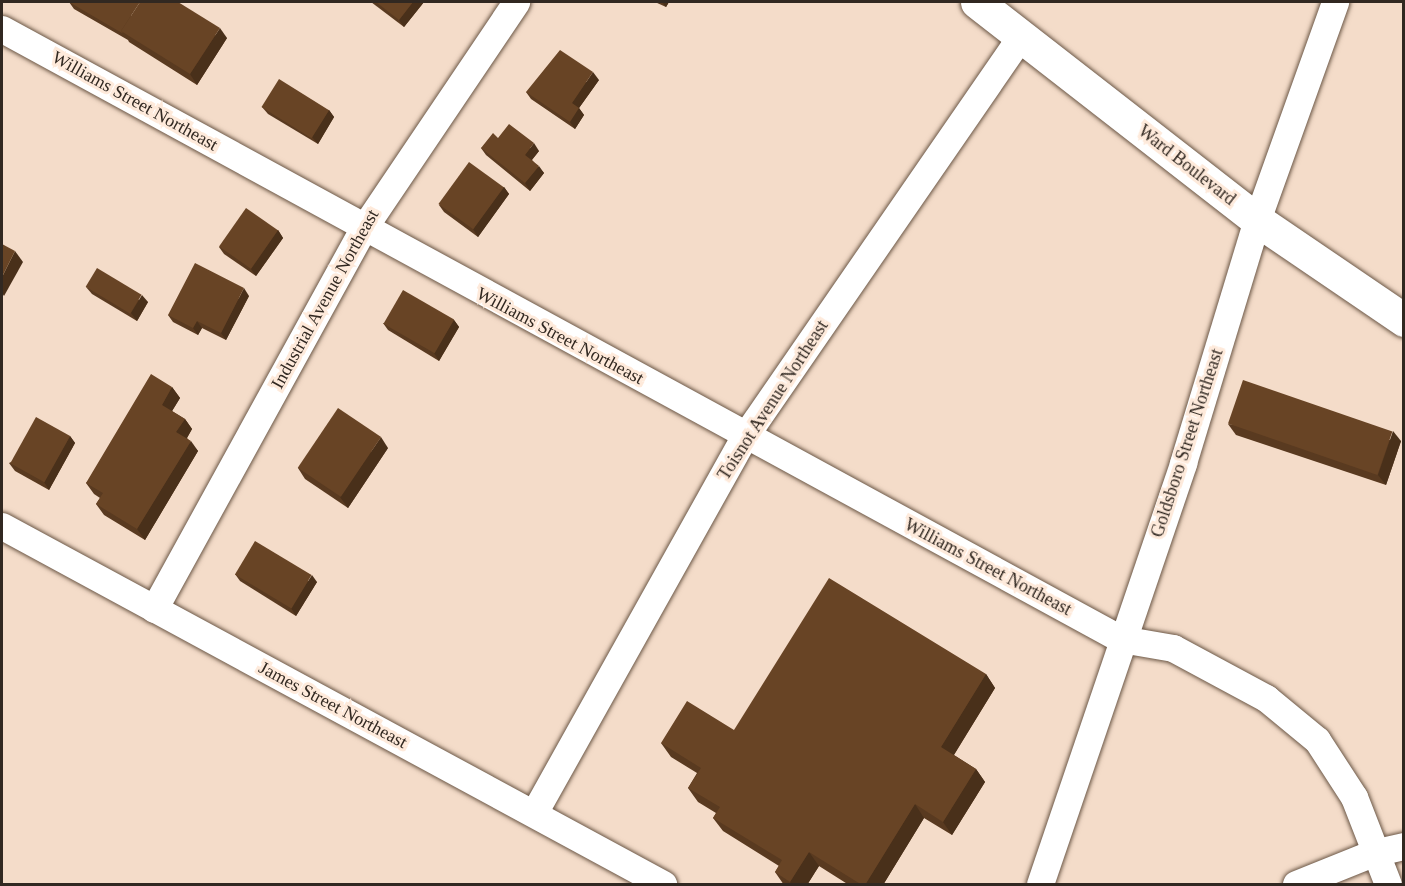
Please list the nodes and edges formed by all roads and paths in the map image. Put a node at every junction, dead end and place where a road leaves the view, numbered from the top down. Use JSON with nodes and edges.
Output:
{"nodes":[{"id":1,"x":516,"y":2,"type":"edge"},
{"id":2,"x":977,"y":2,"type":"edge"},
{"id":3,"x":1335,"y":2,"type":"edge"},
{"id":4,"x":2,"y":29,"type":"edge"},
{"id":5,"x":1021,"y":36,"type":"junction"},
{"id":6,"x":1257,"y":220,"type":"junction"},
{"id":7,"x":363,"y":229,"type":"junction"},
{"id":8,"x":1404,"y":320,"type":"edge"},
{"id":9,"x":745,"y":436,"type":"junction"},
{"id":10,"x":2,"y":526,"type":"edge"},
{"id":11,"x":154,"y":609,"type":"junction"},
{"id":12,"x":1121,"y":639,"type":"junction"},
{"id":13,"x":534,"y":813,"type":"junction"},
{"id":14,"x":1404,"y":846,"type":"edge"},
{"id":15,"x":1373,"y":854,"type":"junction"},
{"id":16,"x":663,"y":885,"type":"edge"},
{"id":17,"x":1040,"y":885,"type":"edge"},
{"id":18,"x":1296,"y":885,"type":"edge"},
{"id":19,"x":1388,"y":885,"type":"edge"}],
"edges":[{"from":1,"to":7,"type":"street","name":"Industrial Avenue Northeast"},
{"from":2,"to":5,"type":"main road","name":"Ward Boulevard"},
{"from":3,"to":6,"type":"street","name":"Goldsboro Street Northeast"},
{"from":4,"to":7,"type":"street","name":"Williams Street Northeast"},
{"from":5,"to":6,"type":"main road","name":"Ward Boulevard"},
{"from":5,"to":9,"type":"street","name":"Toisnot Avenue Northeast"},
{"from":6,"to":8,"type":"main road","name":"Ward Boulevard"},
{"from":6,"to":12,"type":"street","name":"Goldsboro Street Northeast"},
{"from":7,"to":9,"type":"street","name":"Williams Street Northeast"},
{"from":7,"to":11,"type":"street","name":"Industrial Avenue Northeast"},
{"from":9,"to":12,"type":"street","name":"Williams Street Northeast"},
{"from":9,"to":13,"type":"street","name":"Toisnot Avenue Northeast"},
{"from":10,"to":11,"type":"street","name":"James Street Northeast"},
{"from":11,"to":13,"type":"street","name":"James Street Northeast"},
{"from":12,"to":15,"type":"street","name":"Williams Street Northeast"},
{"from":12,"to":17,"type":"street","name":"Goldsboro Street Northeast"},
{"from":13,"to":16,"type":"street","name":"James Street Northeast"},
{"from":14,"to":15,"type":"street"},
{"from":15,"to":18,"type":"street"},
{"from":15,"to":19,"type":"street","name":"Williams Street Northeast"}]}
